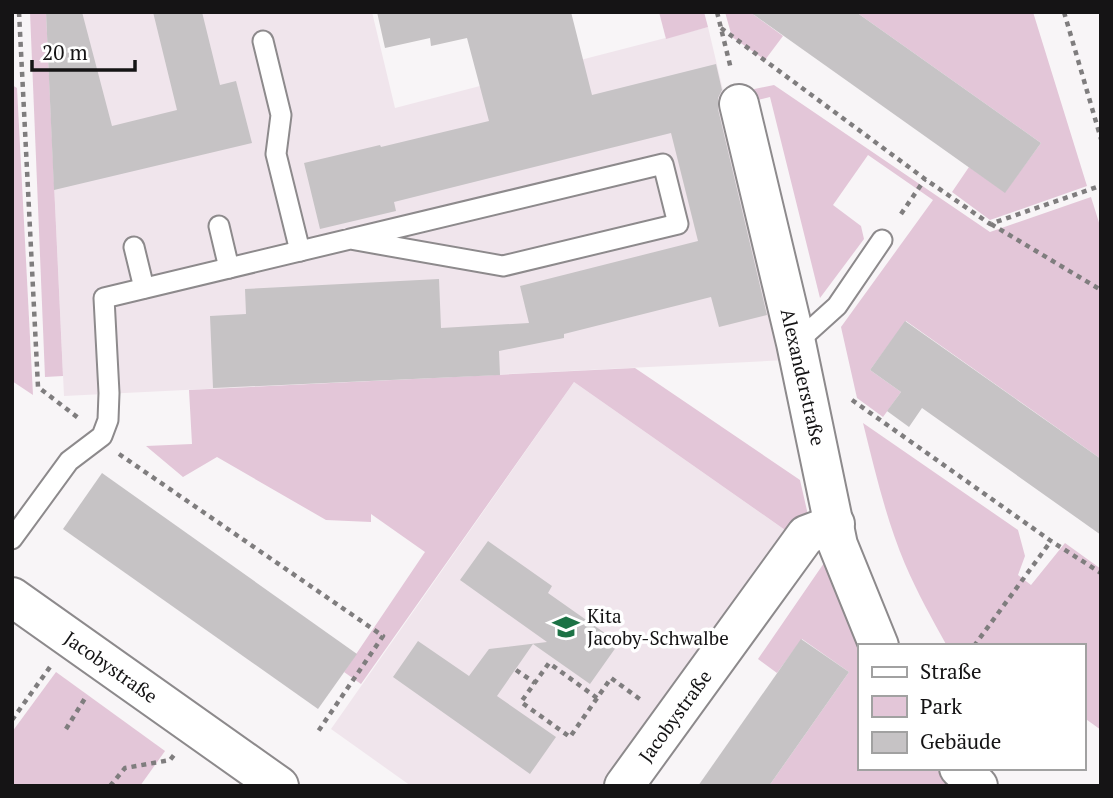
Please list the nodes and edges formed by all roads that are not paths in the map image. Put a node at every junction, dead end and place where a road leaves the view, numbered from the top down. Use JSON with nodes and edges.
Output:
{"nodes":[{"id":1,"x":263,"y":41,"type":"dead end"},
{"id":2,"x":739,"y":104,"type":"dead end"},
{"id":3,"x":219,"y":226,"type":"dead end"},
{"id":4,"x":351,"y":239,"type":"junction"},
{"id":5,"x":882,"y":240,"type":"dead end"},
{"id":6,"x":134,"y":247,"type":"dead end"},
{"id":7,"x":300,"y":251,"type":"junction"},
{"id":8,"x":229,"y":268,"type":"junction"},
{"id":9,"x":144,"y":288,"type":"junction"},
{"id":10,"x":796,"y":343,"type":"junction"},
{"id":11,"x":835,"y":524,"type":"junction"},
{"id":12,"x":12,"y":538,"type":"edge"},
{"id":13,"x":12,"y":597,"type":"edge"},
{"id":14,"x":878,"y":644,"type":"edge"},
{"id":15,"x":961,"y":770,"type":"edge"},
{"id":16,"x":279,"y":786,"type":"edge"},
{"id":17,"x":624,"y":786,"type":"edge"},
{"id":18,"x":978,"y":786,"type":"edge"}],
"edges":[{"from":1,"to":7,"type":"lane"},
{"from":2,"to":10,"type":"street","name":"Alexanderstraße"},
{"from":3,"to":8,"type":"lane"},
{"from":4,"to":4,"type":"lane"},
{"from":4,"to":7,"type":"lane"},
{"from":5,"to":10,"type":"lane"},
{"from":6,"to":9,"type":"lane"},
{"from":7,"to":8,"type":"lane"},
{"from":8,"to":9,"type":"lane"},
{"from":9,"to":12,"type":"lane"},
{"from":10,"to":11,"type":"street","name":"Alexanderstraße"},
{"from":11,"to":14,"type":"street","name":"Alexanderstraße"},
{"from":11,"to":17,"type":"street","name":"Jacobystraße"},
{"from":13,"to":16,"type":"street","name":"Jacobystraße"},
{"from":15,"to":18,"type":"street"}]}
